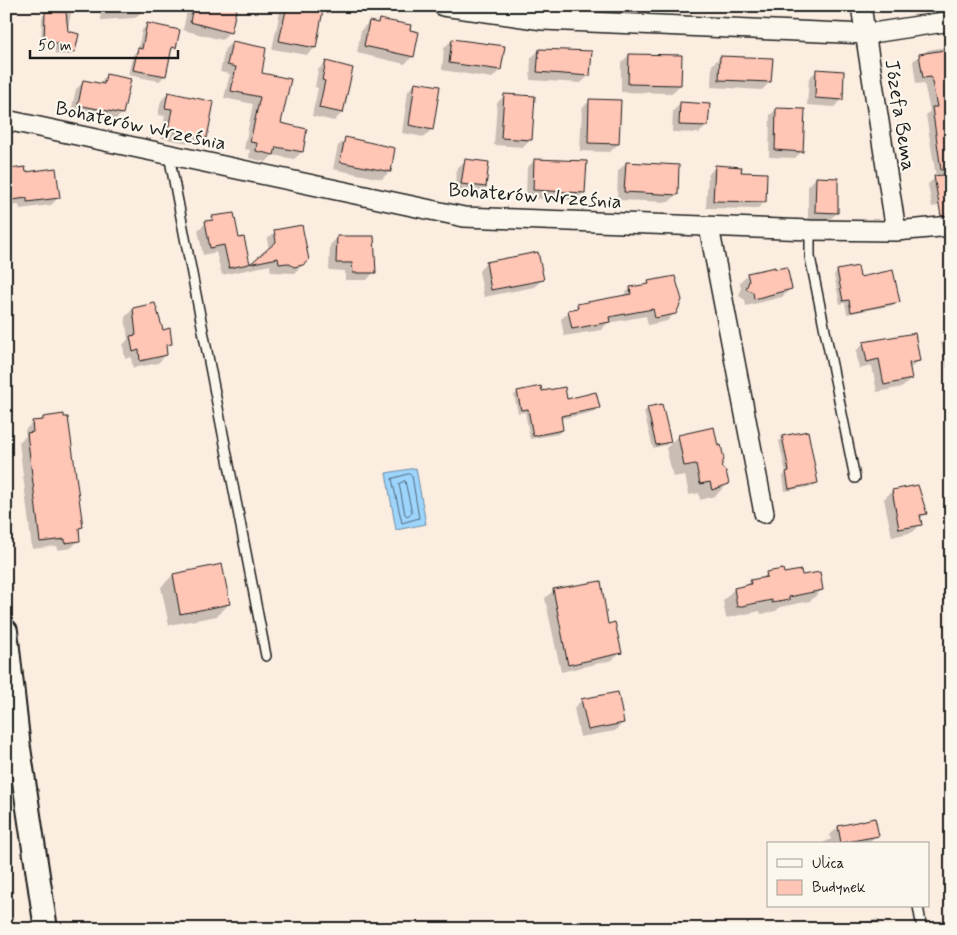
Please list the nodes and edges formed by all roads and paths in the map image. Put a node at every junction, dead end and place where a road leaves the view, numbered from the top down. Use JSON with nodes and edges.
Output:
{"nodes":[{"id":1,"x":443,"y":6,"type":"edge"},
{"id":2,"x":861,"y":6,"type":"edge"},
{"id":3,"x":951,"y":21,"type":"edge"},
{"id":4,"x":866,"y":34,"type":"junction"},
{"id":5,"x":6,"y":120,"type":"edge"},
{"id":6,"x":168,"y":154,"type":"junction"},
{"id":7,"x":709,"y":226,"type":"junction"},
{"id":8,"x":951,"y":226,"type":"edge"},
{"id":9,"x":810,"y":230,"type":"junction"},
{"id":10,"x":896,"y":231,"type":"junction"},
{"id":11,"x":855,"y":478,"type":"dead end"},
{"id":12,"x":764,"y":513,"type":"dead end"},
{"id":13,"x":6,"y":631,"type":"edge"},
{"id":14,"x":266,"y":656,"type":"dead end"},
{"id":15,"x":918,"y":908,"type":"edge"},
{"id":16,"x":46,"y":929,"type":"edge"},
{"id":17,"x":922,"y":929,"type":"edge"}],
"edges":[{"from":1,"to":4,"type":"street"},
{"from":2,"to":4,"type":"street","name":"Józefa Bema"},
{"from":3,"to":4,"type":"street"},
{"from":4,"to":10,"type":"street","name":"Józefa Bema"},
{"from":5,"to":6,"type":"street","name":"Bohaterów Września"},
{"from":6,"to":7,"type":"street","name":"Bohaterów Września"},
{"from":6,"to":14,"type":"lane"},
{"from":7,"to":9,"type":"street","name":"Bohaterów Września"},
{"from":7,"to":12,"type":"street"},
{"from":8,"to":10,"type":"street","name":"Bohaterów Września"},
{"from":9,"to":10,"type":"street","name":"Bohaterów Września"},
{"from":9,"to":11,"type":"lane"},
{"from":13,"to":16,"type":"street"},
{"from":15,"to":17,"type":"lane"}]}
